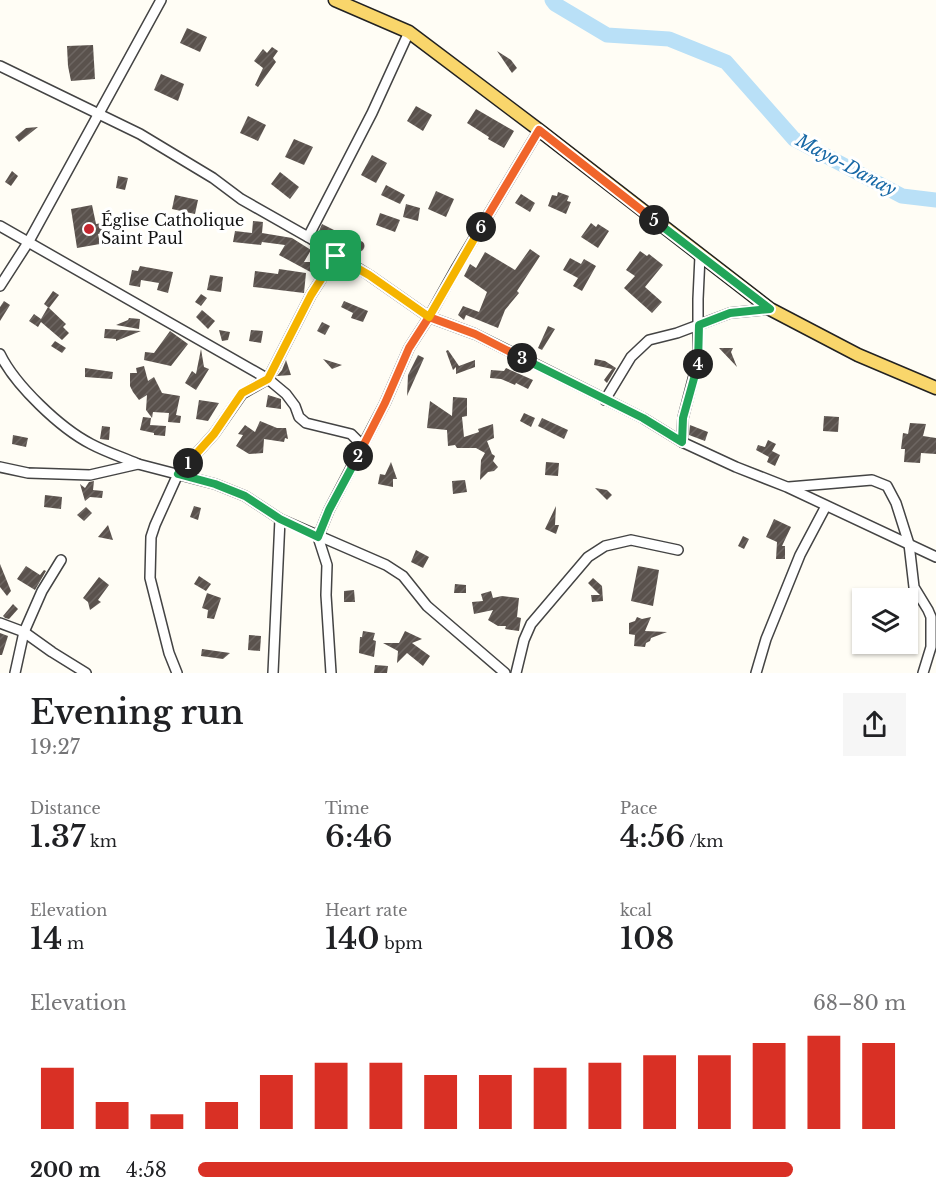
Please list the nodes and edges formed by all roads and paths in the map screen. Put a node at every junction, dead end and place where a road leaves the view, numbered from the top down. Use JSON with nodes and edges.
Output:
{"nodes":[{"id":1,"x":161,"y":0,"type":"edge"},
{"id":2,"x":335,"y":0,"type":"edge"},
{"id":3,"x":409,"y":32,"type":"junction"},
{"id":4,"x":0,"y":66,"type":"edge"},
{"id":5,"x":99,"y":114,"type":"junction"},
{"id":6,"x":539,"y":130,"type":"junction"},
{"id":7,"x":0,"y":226,"type":"edge"},
{"id":8,"x":308,"y":237,"type":"junction"},
{"id":9,"x":28,"y":241,"type":"junction"},
{"id":10,"x":336,"y":256,"type":"junction"},
{"id":11,"x":700,"y":256,"type":"junction"},
{"id":12,"x":0,"y":286,"type":"edge"},
{"id":13,"x":770,"y":309,"type":"junction"},
{"id":14,"x":429,"y":317,"type":"junction"},
{"id":15,"x":699,"y":325,"type":"junction"},
{"id":16,"x":0,"y":354,"type":"edge"},
{"id":17,"x":268,"y":379,"type":"junction"},
{"id":18,"x":936,"y":388,"type":"edge"},
{"id":19,"x":605,"y":400,"type":"junction"},
{"id":20,"x":682,"y":442,"type":"junction"},
{"id":21,"x":363,"y":446,"type":"junction"},
{"id":22,"x":138,"y":464,"type":"junction"},
{"id":23,"x":0,"y":466,"type":"edge"},
{"id":24,"x":178,"y":474,"type":"junction"},
{"id":25,"x":787,"y":487,"type":"junction"},
{"id":26,"x":826,"y":506,"type":"junction"},
{"id":27,"x":280,"y":519,"type":"junction"},
{"id":28,"x":318,"y":537,"type":"junction"},
{"id":29,"x":909,"y":544,"type":"junction"},
{"id":30,"x":678,"y":550,"type":"dead end"},
{"id":31,"x":936,"y":557,"type":"edge"},
{"id":32,"x":61,"y":560,"type":"dead end"},
{"id":33,"x":0,"y":623,"type":"edge"},
{"id":34,"x":24,"y":632,"type":"junction"},
{"id":35,"x":15,"y":673,"type":"edge"},
{"id":36,"x":86,"y":673,"type":"edge"},
{"id":37,"x":177,"y":673,"type":"edge"},
{"id":38,"x":273,"y":673,"type":"edge"},
{"id":39,"x":332,"y":673,"type":"edge"},
{"id":40,"x":505,"y":673,"type":"edge"},
{"id":41,"x":516,"y":673,"type":"edge"},
{"id":42,"x":756,"y":673,"type":"edge"},
{"id":43,"x":923,"y":673,"type":"edge"}],
"edges":[{"from":1,"to":5,"type":"street"},
{"from":2,"to":3,"type":"main road"},
{"from":3,"to":6,"type":"main road"},
{"from":3,"to":8,"type":"street"},
{"from":4,"to":5,"type":"street"},
{"from":5,"to":8,"type":"street"},
{"from":5,"to":9,"type":"street"},
{"from":6,"to":11,"type":"main road"},
{"from":6,"to":14,"type":"street"},
{"from":7,"to":9,"type":"street"},
{"from":8,"to":10,"type":"street"},
{"from":9,"to":12,"type":"street"},
{"from":9,"to":17,"type":"street"},
{"from":10,"to":14,"type":"street"},
{"from":10,"to":17,"type":"street"},
{"from":11,"to":13,"type":"main road"},
{"from":11,"to":15,"type":"street"},
{"from":13,"to":15,"type":"street"},
{"from":13,"to":18,"type":"main road"},
{"from":14,"to":19,"type":"street"},
{"from":14,"to":21,"type":"street"},
{"from":15,"to":19,"type":"street"},
{"from":15,"to":20,"type":"street"},
{"from":16,"to":22,"type":"street"},
{"from":17,"to":21,"type":"street"},
{"from":17,"to":24,"type":"street"},
{"from":19,"to":20,"type":"street"},
{"from":20,"to":25,"type":"street"},
{"from":21,"to":28,"type":"street"},
{"from":22,"to":23,"type":"street"},
{"from":22,"to":24,"type":"street"},
{"from":24,"to":27,"type":"street"},
{"from":24,"to":37,"type":"street"},
{"from":25,"to":26,"type":"street"},
{"from":25,"to":29,"type":"street"},
{"from":26,"to":29,"type":"street"},
{"from":26,"to":42,"type":"street"},
{"from":27,"to":28,"type":"street"},
{"from":27,"to":38,"type":"street"},
{"from":28,"to":39,"type":"street"},
{"from":28,"to":40,"type":"street"},
{"from":29,"to":31,"type":"street"},
{"from":29,"to":43,"type":"street"},
{"from":30,"to":41,"type":"street"},
{"from":32,"to":34,"type":"street"},
{"from":33,"to":34,"type":"street"},
{"from":34,"to":35,"type":"street"},
{"from":34,"to":36,"type":"street"}]}
